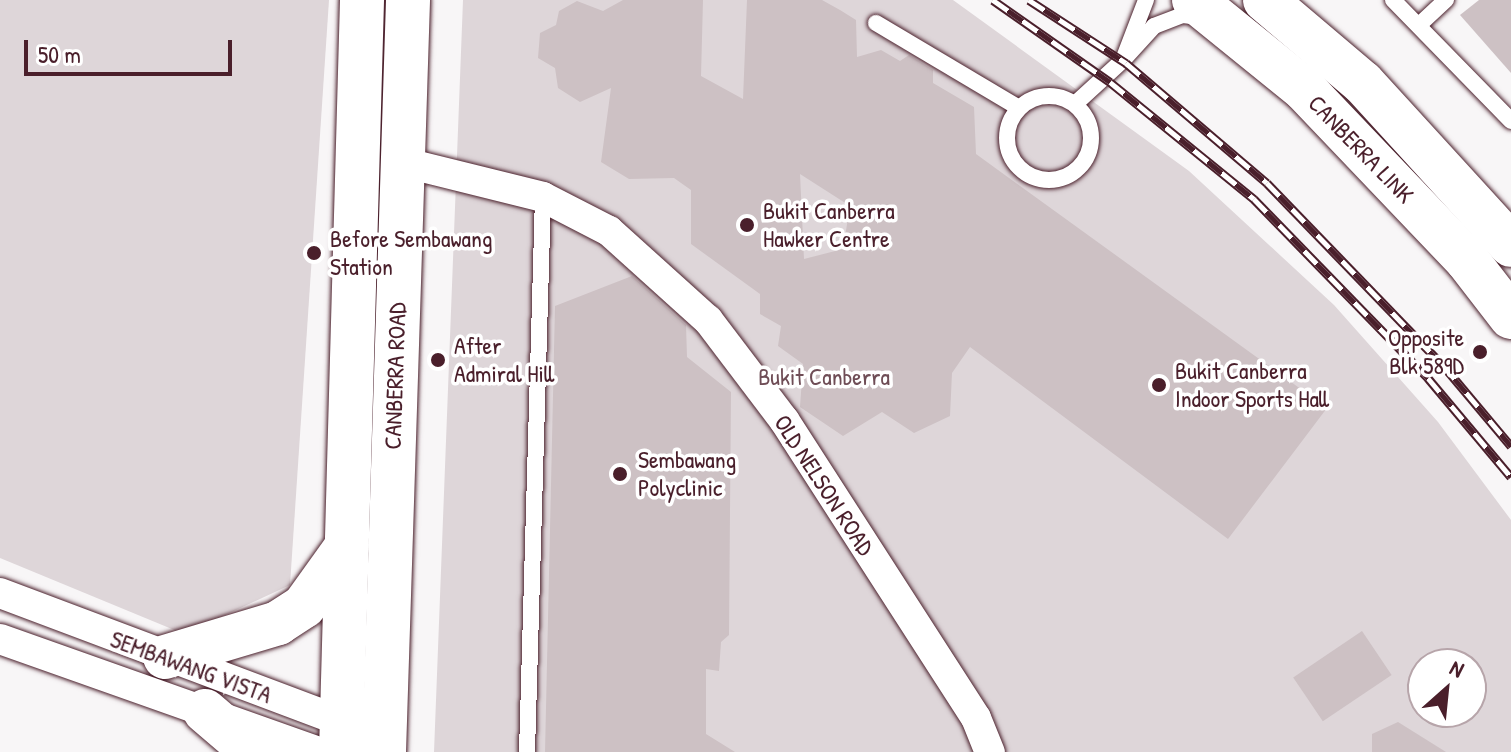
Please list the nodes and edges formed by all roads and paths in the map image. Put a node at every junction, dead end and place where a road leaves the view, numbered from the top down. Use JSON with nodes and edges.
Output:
{"nodes":[{"id":1,"x":362,"y":0,"type":"edge"},
{"id":2,"x":408,"y":0,"type":"edge"},
{"id":3,"x":1146,"y":0,"type":"edge"},
{"id":4,"x":1265,"y":0,"type":"edge"},
{"id":5,"x":1393,"y":0,"type":"edge"},
{"id":6,"x":1446,"y":0,"type":"edge"},
{"id":7,"x":1205,"y":10,"type":"edge"},
{"id":8,"x":876,"y":23,"type":"dead end"},
{"id":9,"x":1419,"y":25,"type":"junction"},
{"id":10,"x":1123,"y":60,"type":"junction"},
{"id":11,"x":1075,"y":104,"type":"junction"},
{"id":12,"x":1019,"y":108,"type":"junction"},
{"id":13,"x":1511,"y":121,"type":"edge"},
{"id":14,"x":402,"y":162,"type":"junction"},
{"id":15,"x":543,"y":197,"type":"junction"},
{"id":16,"x":1511,"y":245,"type":"edge"},
{"id":17,"x":1511,"y":317,"type":"edge"},
{"id":18,"x":347,"y":546,"type":"junction"},
{"id":19,"x":0,"y":593,"type":"edge"},
{"id":20,"x":0,"y":639,"type":"edge"},
{"id":21,"x":165,"y":657,"type":"junction"},
{"id":22,"x":205,"y":711,"type":"junction"},
{"id":23,"x":334,"y":742,"type":"edge"},
{"id":24,"x":384,"y":745,"type":"edge"},
{"id":25,"x":253,"y":752,"type":"edge"},
{"id":26,"x":527,"y":752,"type":"edge"},
{"id":27,"x":990,"y":752,"type":"edge"}],
"edges":[{"from":1,"to":18,"type":"main road","name":"CANBERRA ROAD"},
{"from":2,"to":14,"type":"main road","name":"CANBERRA ROAD"},
{"from":3,"to":10,"type":"lane"},
{"from":4,"to":16,"type":"main road","name":"CANBERRA LINK"},
{"from":5,"to":9,"type":"lane"},
{"from":6,"to":9,"type":"lane"},
{"from":7,"to":10,"type":"lane"},
{"from":7,"to":17,"type":"main road","name":"CANBERRA LINK"},
{"from":8,"to":12,"type":"lane"},
{"from":9,"to":13,"type":"lane"},
{"from":10,"to":11,"type":"lane"},
{"from":11,"to":12,"type":"lane"},
{"from":11,"to":12,"type":"lane"},
{"from":14,"to":15,"type":"street","name":"OLD NELSON ROAD"},
{"from":14,"to":24,"type":"main road","name":"CANBERRA ROAD"},
{"from":15,"to":26,"type":"lane"},
{"from":15,"to":27,"type":"street","name":"OLD NELSON ROAD"},
{"from":18,"to":21,"type":"main road"},
{"from":18,"to":23,"type":"main road","name":"CANBERRA ROAD"},
{"from":19,"to":21,"type":"street","name":"SEMBAWANG VISTA"},
{"from":20,"to":22,"type":"street","name":"SEMBAWANG VISTA"},
{"from":21,"to":23,"type":"street","name":"SEMBAWANG VISTA"},
{"from":22,"to":23,"type":"street","name":"SEMBAWANG VISTA"},
{"from":22,"to":25,"type":"main road"},
{"from":23,"to":24,"type":"street","name":"SEMBAWANG VISTA"}]}
